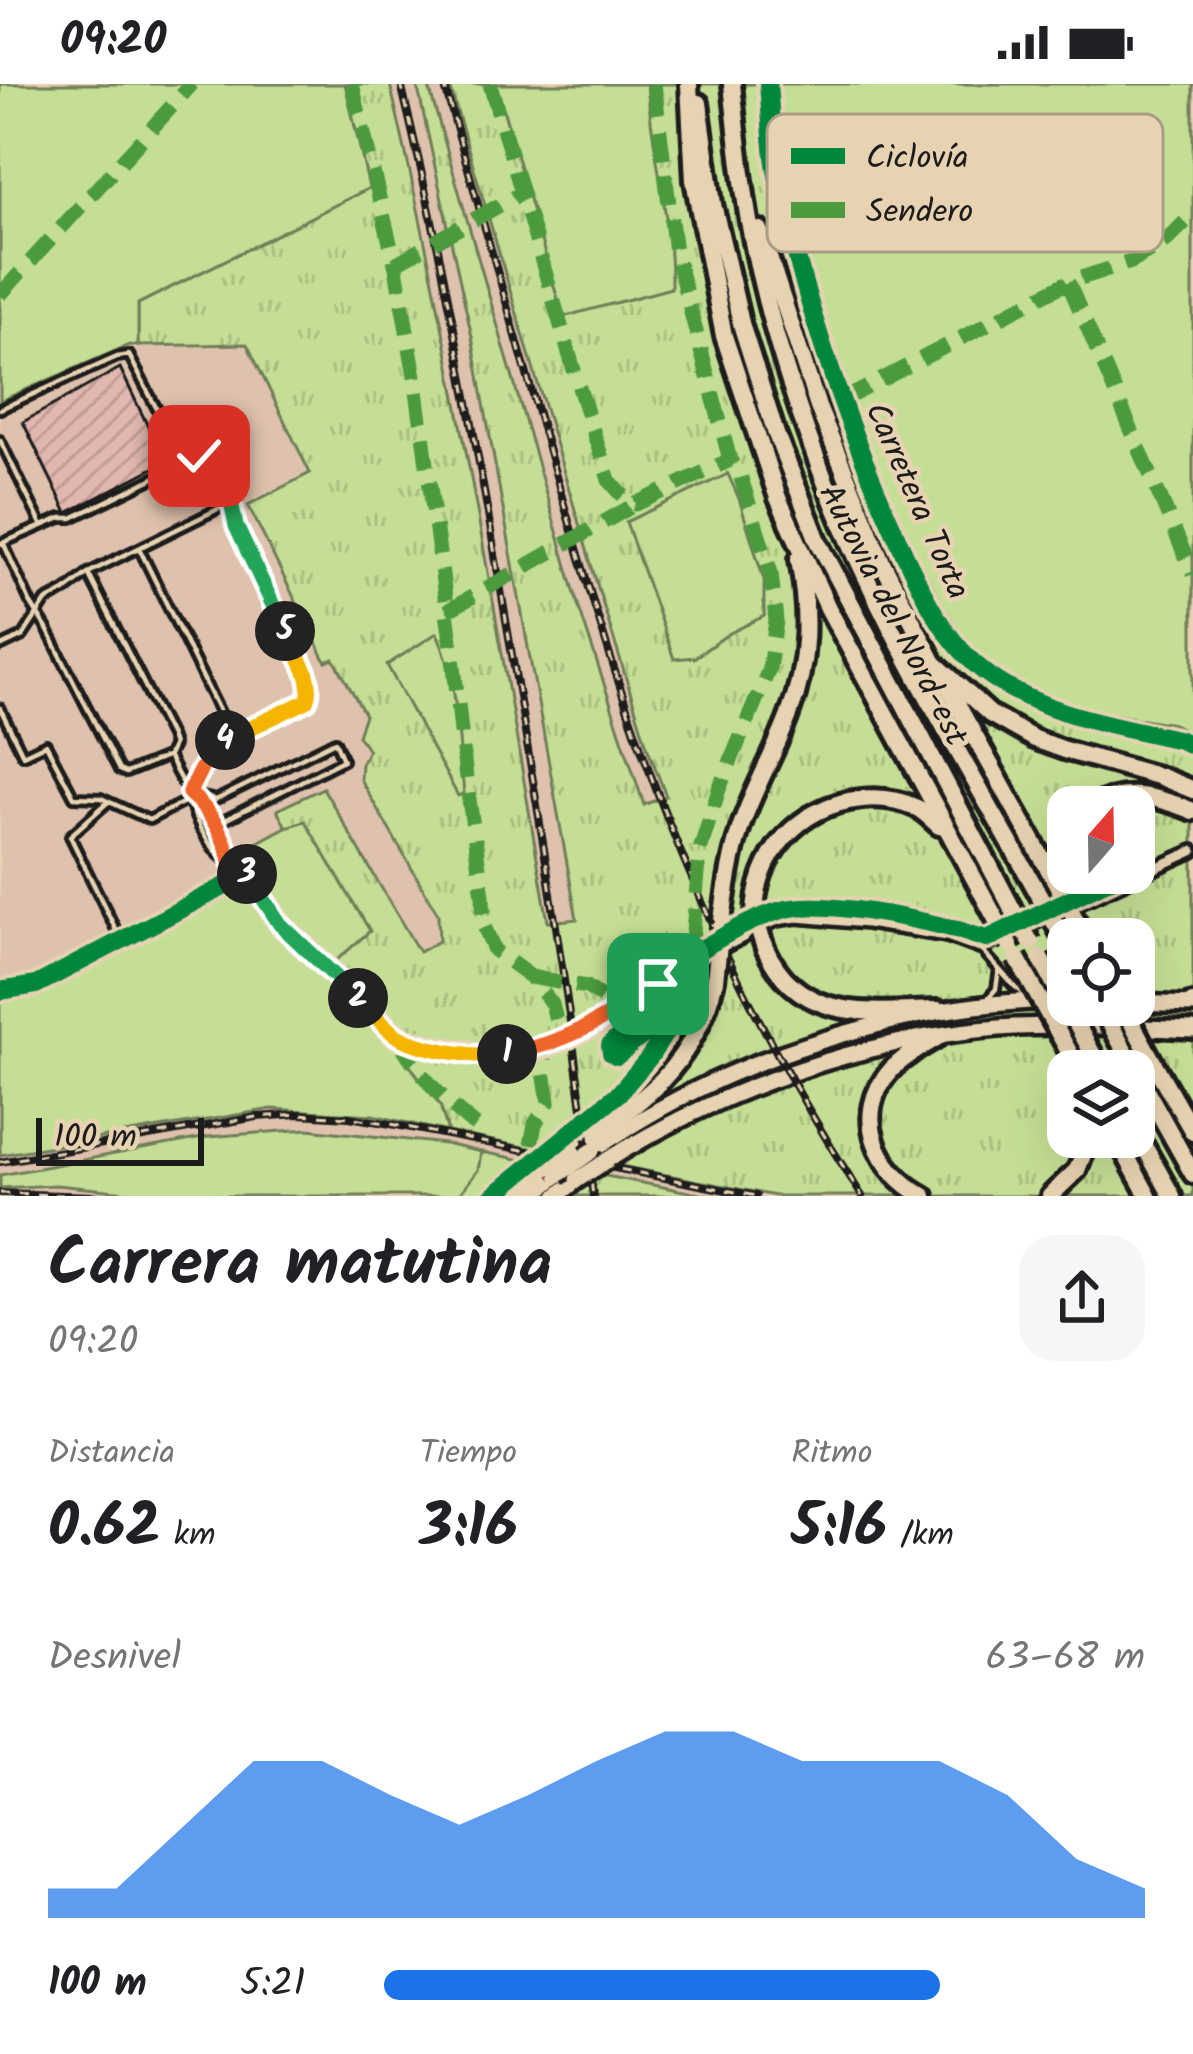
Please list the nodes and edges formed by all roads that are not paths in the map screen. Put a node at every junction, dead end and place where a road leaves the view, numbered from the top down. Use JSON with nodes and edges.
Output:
{"nodes":[{"id":1,"x":693,"y":84,"type":"edge"},
{"id":2,"x":732,"y":84,"type":"edge"},
{"id":3,"x":768,"y":84,"type":"edge"},
{"id":4,"x":771,"y":114,"type":"edge"},
{"id":5,"x":742,"y":179,"type":"junction"},
{"id":6,"x":796,"y":252,"type":"edge"},
{"id":7,"x":0,"y":409,"type":"edge"},
{"id":8,"x":0,"y":440,"type":"edge"},
{"id":9,"x":190,"y":460,"type":"junction"},
{"id":10,"x":231,"y":508,"type":"junction"},
{"id":11,"x":42,"y":526,"type":"junction"},
{"id":12,"x":794,"y":535,"type":"junction"},
{"id":13,"x":2,"y":543,"type":"edge"},
{"id":14,"x":139,"y":548,"type":"junction"},
{"id":15,"x":88,"y":573,"type":"junction"},
{"id":16,"x":38,"y":614,"type":"junction"},
{"id":17,"x":0,"y":647,"type":"edge"},
{"id":18,"x":934,"y":663,"type":"junction"},
{"id":19,"x":0,"y":708,"type":"edge"},
{"id":20,"x":232,"y":737,"type":"junction"},
{"id":21,"x":1193,"y":746,"type":"edge"},
{"id":22,"x":168,"y":756,"type":"junction"},
{"id":23,"x":1193,"y":790,"type":"edge"},
{"id":24,"x":189,"y":793,"type":"junction"},
{"id":25,"x":1155,"y":800,"type":"edge"},
{"id":26,"x":109,"y":801,"type":"junction"},
{"id":27,"x":1193,"y":811,"type":"edge"},
{"id":28,"x":215,"y":824,"type":"junction"},
{"id":29,"x":949,"y":835,"type":"junction"},
{"id":30,"x":1193,"y":850,"type":"edge"},
{"id":31,"x":1047,"y":867,"type":"edge"},
{"id":32,"x":233,"y":868,"type":"junction"},
{"id":33,"x":248,"y":874,"type":"junction"},
{"id":34,"x":1052,"y":918,"type":"edge"},
{"id":35,"x":116,"y":930,"type":"dead end"},
{"id":36,"x":980,"y":948,"type":"junction"},
{"id":37,"x":999,"y":970,"type":"junction"},
{"id":38,"x":0,"y":991,"type":"edge"},
{"id":39,"x":1034,"y":1001,"type":"junction"},
{"id":40,"x":1047,"y":1001,"type":"edge"},
{"id":41,"x":1155,"y":1003,"type":"edge"},
{"id":42,"x":1192,"y":1004,"type":"edge"},
{"id":43,"x":983,"y":1005,"type":"junction"},
{"id":44,"x":938,"y":1010,"type":"junction"},
{"id":45,"x":1111,"y":1026,"type":"edge"},
{"id":46,"x":1133,"y":1026,"type":"edge"},
{"id":47,"x":1193,"y":1030,"type":"edge"},
{"id":48,"x":938,"y":1037,"type":"junction"},
{"id":49,"x":1069,"y":1050,"type":"edge"},
{"id":50,"x":1090,"y":1050,"type":"edge"},
{"id":51,"x":1193,"y":1132,"type":"edge"},
{"id":52,"x":1083,"y":1158,"type":"edge"},
{"id":53,"x":1127,"y":1158,"type":"edge"},
{"id":54,"x":1151,"y":1158,"type":"edge"},
{"id":55,"x":551,"y":1172,"type":"junction"},
{"id":56,"x":1193,"y":1174,"type":"edge"},
{"id":57,"x":512,"y":1196,"type":"edge"},
{"id":58,"x":532,"y":1196,"type":"edge"},
{"id":59,"x":557,"y":1196,"type":"edge"},
{"id":60,"x":924,"y":1196,"type":"edge"},
{"id":61,"x":1050,"y":1196,"type":"edge"},
{"id":62,"x":1148,"y":1196,"type":"edge"},
{"id":63,"x":1172,"y":1196,"type":"edge"}],
"edges":[{"from":1,"to":12,"type":"highway"},
{"from":1,"to":50,"type":"highway","name":"Autovia del Nord-est","bridge":true},
{"from":2,"to":5,"type":"highway","name":"Autovia del Nord-est"},
{"from":3,"to":4,"type":"street","name":"Carretera Torta"},
{"from":5,"to":18,"type":"highway"},
{"from":5,"to":34,"type":"highway","name":"Autovia del Nord-est","bridge":true},
{"from":6,"to":21,"type":"street","name":"Carretera Torta"},
{"from":7,"to":9,"type":"lane"},
{"from":8,"to":11,"type":"lane"},
{"from":9,"to":10,"type":"lane"},
{"from":9,"to":11,"type":"lane"},
{"from":10,"to":14,"type":"lane"},
{"from":10,"to":20,"type":"lane"},
{"from":11,"to":13,"type":"lane"},
{"from":12,"to":29,"type":"highway"},
{"from":12,"to":55,"type":"highway","bridge":true},
{"from":13,"to":16,"type":"lane"},
{"from":14,"to":15,"type":"lane"},
{"from":14,"to":20,"type":"lane"},
{"from":15,"to":16,"type":"lane"},
{"from":15,"to":22,"type":"lane"},
{"from":16,"to":17,"type":"lane"},
{"from":16,"to":22,"type":"lane"},
{"from":18,"to":23,"type":"highway"},
{"from":18,"to":31,"type":"highway"},
{"from":19,"to":26,"type":"lane"},
{"from":20,"to":24,"type":"lane"},
{"from":22,"to":24,"type":"lane"},
{"from":24,"to":26,"type":"lane"},
{"from":24,"to":28,"type":"lane"},
{"from":24,"to":28,"type":"lane"},
{"from":24,"to":32,"type":"lane"},
{"from":25,"to":27,"type":"highway"},
{"from":26,"to":35,"type":"lane"},
{"from":28,"to":32,"type":"lane"},
{"from":29,"to":44,"type":"highway","bridge":true},
{"from":29,"to":49,"type":"highway","bridge":true},
{"from":30,"to":36,"type":"street"},
{"from":32,"to":33,"type":"lane"},
{"from":33,"to":36,"type":"street"},
{"from":33,"to":38,"type":"street"},
{"from":36,"to":37,"type":"lane"},
{"from":37,"to":39,"type":"lane"},
{"from":37,"to":43,"type":"lane"},
{"from":39,"to":40,"type":"highway"},
{"from":39,"to":43,"type":"highway"},
{"from":41,"to":42,"type":"highway"},
{"from":43,"to":44,"type":"highway"},
{"from":44,"to":55,"type":"highway","bridge":true},
{"from":45,"to":56,"type":"highway","bridge":true},
{"from":46,"to":51,"type":"highway","bridge":true},
{"from":47,"to":48,"type":"highway"},
{"from":48,"to":59,"type":"highway","bridge":true},
{"from":48,"to":60,"type":"highway"},
{"from":52,"to":61,"type":"highway"},
{"from":53,"to":62,"type":"highway"},
{"from":54,"to":63,"type":"highway"},
{"from":55,"to":57,"type":"highway"},
{"from":55,"to":58,"type":"highway"}]}
